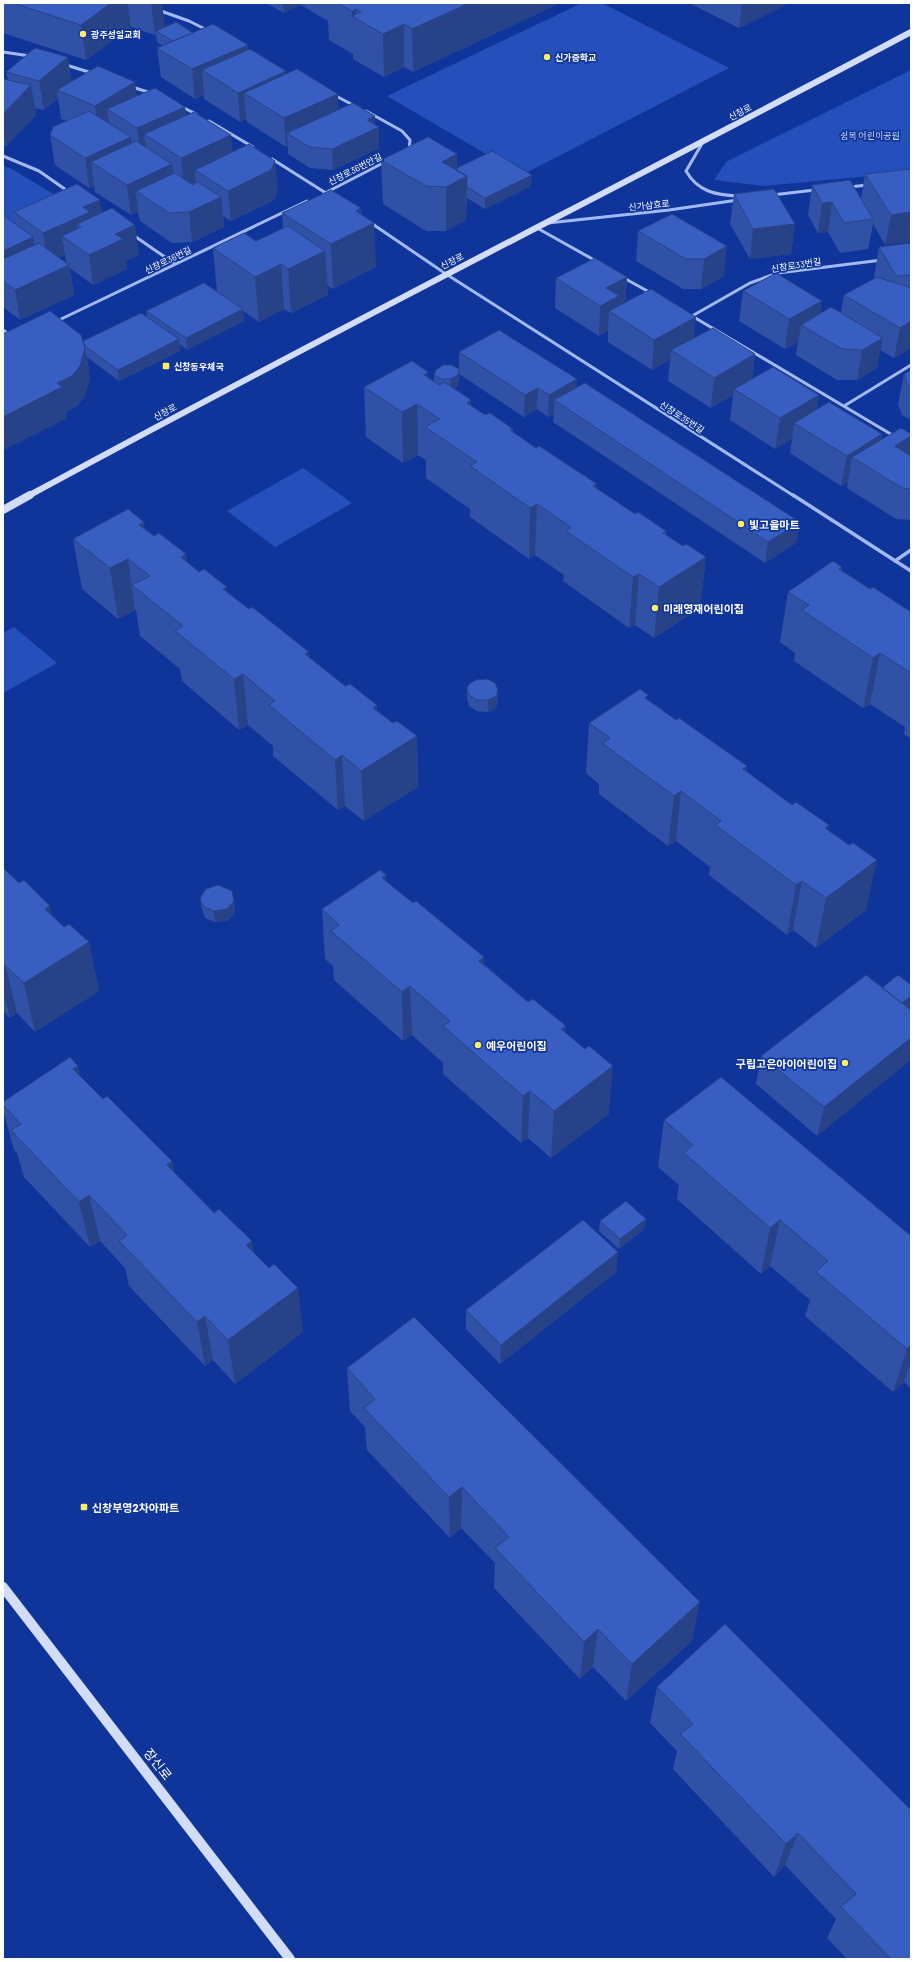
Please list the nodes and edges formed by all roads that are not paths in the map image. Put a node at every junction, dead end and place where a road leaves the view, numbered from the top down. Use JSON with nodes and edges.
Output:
{"nodes":[{"id":1,"x":153,"y":8,"type":"dead end"},
{"id":2,"x":209,"y":32,"type":"edge"},
{"id":3,"x":911,"y":32,"type":"edge"},
{"id":4,"x":3,"y":52,"type":"edge"},
{"id":5,"x":35,"y":57,"type":"edge"},
{"id":6,"x":65,"y":65,"type":"dead end"},
{"id":7,"x":94,"y":74,"type":"edge"},
{"id":8,"x":130,"y":86,"type":"edge"},
{"id":9,"x":331,"y":94,"type":"edge"},
{"id":10,"x":158,"y":95,"type":"edge"},
{"id":11,"x":178,"y":105,"type":"edge"},
{"id":12,"x":199,"y":116,"type":"edge"},
{"id":13,"x":206,"y":120,"type":"edge"},
{"id":14,"x":704,"y":142,"type":"junction"},
{"id":15,"x":258,"y":150,"type":"edge"},
{"id":16,"x":403,"y":153,"type":"edge"},
{"id":17,"x":3,"y":156,"type":"edge"},
{"id":18,"x":271,"y":159,"type":"edge"},
{"id":19,"x":389,"y":160,"type":"edge"},
{"id":20,"x":872,"y":184,"type":"edge"},
{"id":21,"x":848,"y":187,"type":"edge"},
{"id":22,"x":816,"y":190,"type":"edge"},
{"id":23,"x":325,"y":192,"type":"junction"},
{"id":24,"x":71,"y":193,"type":"edge"},
{"id":25,"x":769,"y":195,"type":"edge"},
{"id":26,"x":318,"y":196,"type":"edge"},
{"id":27,"x":332,"y":197,"type":"edge"},
{"id":28,"x":311,"y":199,"type":"edge"},
{"id":29,"x":370,"y":223,"type":"edge"},
{"id":30,"x":545,"y":224,"type":"junction"},
{"id":31,"x":537,"y":228,"type":"junction"},
{"id":32,"x":130,"y":233,"type":"edge"},
{"id":33,"x":888,"y":260,"type":"edge"},
{"id":34,"x":176,"y":264,"type":"junction"},
{"id":35,"x":603,"y":266,"type":"edge"},
{"id":36,"x":616,"y":273,"type":"edge"},
{"id":37,"x":446,"y":274,"type":"junction"},
{"id":38,"x":656,"y":296,"type":"edge"},
{"id":39,"x":686,"y":312,"type":"edge"},
{"id":40,"x":692,"y":316,"type":"junction"},
{"id":41,"x":51,"y":324,"type":"edge"},
{"id":42,"x":3,"y":330,"type":"edge"},
{"id":43,"x":17,"y":340,"type":"edge"},
{"id":44,"x":911,"y":365,"type":"edge"},
{"id":45,"x":844,"y":406,"type":"junction"},
{"id":46,"x":898,"y":438,"type":"edge"},
{"id":47,"x":3,"y":510,"type":"edge"},
{"id":48,"x":911,"y":550,"type":"edge"},
{"id":49,"x":895,"y":561,"type":"junction"},
{"id":50,"x":911,"y":571,"type":"edge"},
{"id":51,"x":3,"y":1587,"type":"edge"},
{"id":52,"x":290,"y":1959,"type":"edge"}],
"edges":[{"from":1,"to":2,"type":"street"},
{"from":3,"to":14,"type":"main road","name":"신창로"},
{"from":4,"to":5,"type":"street"},
{"from":6,"to":7,"type":"street"},
{"from":8,"to":10,"type":"street"},
{"from":9,"to":16,"type":"street"},
{"from":11,"to":12,"type":"street"},
{"from":13,"to":15,"type":"street"},
{"from":14,"to":30,"type":"main road","name":"신창로"},
{"from":14,"to":30,"type":"street","name":"신가삼효로"},
{"from":17,"to":24,"type":"street"},
{"from":18,"to":23,"type":"street"},
{"from":19,"to":23,"type":"street","name":"신창로36번안길"},
{"from":20,"to":21,"type":"street"},
{"from":22,"to":25,"type":"street"},
{"from":23,"to":26,"type":"street"},
{"from":23,"to":27,"type":"street"},
{"from":28,"to":34,"type":"street","name":"신창로36번길"},
{"from":29,"to":37,"type":"street"},
{"from":30,"to":31,"type":"main road","name":"신창로"},
{"from":31,"to":35,"type":"street"},
{"from":31,"to":37,"type":"main road","name":"신창로"},
{"from":32,"to":34,"type":"street"},
{"from":33,"to":40,"type":"street","name":"신창로33번길"},
{"from":34,"to":41,"type":"street","name":"신창로36번길"},
{"from":36,"to":38,"type":"street"},
{"from":37,"to":47,"type":"main road","name":"신창로"},
{"from":37,"to":49,"type":"street","name":"신창로35번길"},
{"from":39,"to":40,"type":"street"},
{"from":40,"to":45,"type":"street"},
{"from":42,"to":43,"type":"street"},
{"from":44,"to":45,"type":"street"},
{"from":45,"to":46,"type":"street"},
{"from":48,"to":49,"type":"street"},
{"from":49,"to":50,"type":"street","name":"신창로35번길"},
{"from":51,"to":52,"type":"main road","name":"장신로"}]}
